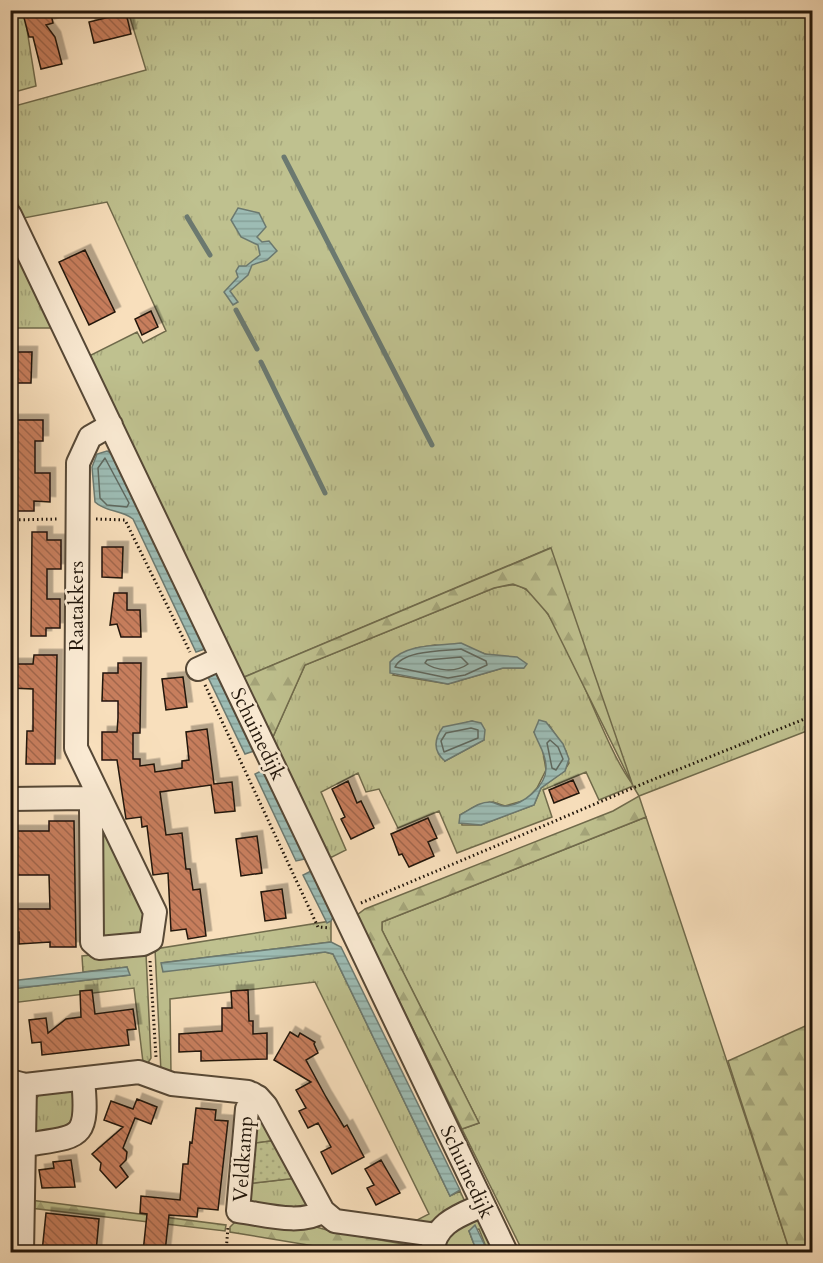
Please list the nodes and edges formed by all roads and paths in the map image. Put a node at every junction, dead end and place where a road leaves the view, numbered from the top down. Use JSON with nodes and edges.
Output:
{"nodes":[{"id":1,"x":10,"y":214,"type":"edge"},
{"id":2,"x":111,"y":425,"type":"junction"},
{"id":3,"x":75,"y":518,"type":"junction"},
{"id":4,"x":10,"y":520,"type":"edge"},
{"id":5,"x":222,"y":658,"type":"junction"},
{"id":6,"x":198,"y":669,"type":"junction"},
{"id":7,"x":813,"y":716,"type":"edge"},
{"id":8,"x":10,"y":799,"type":"edge"},
{"id":9,"x":97,"y":800,"type":"junction"},
{"id":10,"x":347,"y":920,"type":"junction"},
{"id":11,"x":143,"y":944,"type":"junction"},
{"id":12,"x":152,"y":1076,"type":"junction"},
{"id":13,"x":83,"y":1079,"type":"junction"},
{"id":14,"x":18,"y":1083,"type":"edge"},
{"id":15,"x":253,"y":1094,"type":"junction"},
{"id":16,"x":25,"y":1145,"type":"junction"},
{"id":17,"x":483,"y":1205,"type":"junction"},
{"id":18,"x":238,"y":1211,"type":"junction"},
{"id":19,"x":322,"y":1211,"type":"junction"},
{"id":20,"x":434,"y":1244,"type":"edge"},
{"id":21,"x":22,"y":1252,"type":"edge"},
{"id":22,"x":226,"y":1252,"type":"edge"},
{"id":23,"x":506,"y":1252,"type":"edge"}],
"edges":[{"from":1,"to":2,"type":"street","name":"Schuinedijk"},
{"from":2,"to":3,"type":"street","name":"Raatakkers"},
{"from":2,"to":5,"type":"street","name":"Schuinedijk"},
{"from":3,"to":4,"type":"path"},
{"from":3,"to":6,"type":"path"},
{"from":3,"to":9,"type":"street","name":"Raatakkers"},
{"from":5,"to":6,"type":"street"},
{"from":5,"to":10,"type":"street","name":"Schuinedijk"},
{"from":6,"to":10,"type":"path"},
{"from":7,"to":10,"type":"path"},
{"from":8,"to":9,"type":"street"},
{"from":9,"to":11,"type":"street","name":"Raatakkers"},
{"from":9,"to":11,"type":"street"},
{"from":10,"to":17,"type":"street","name":"Schuinedijk"},
{"from":11,"to":12,"type":"path"},
{"from":12,"to":13,"type":"street","name":"Veldkamp"},
{"from":12,"to":15,"type":"street","name":"Veldkamp"},
{"from":13,"to":14,"type":"street","name":"Veldkamp"},
{"from":13,"to":16,"type":"street"},
{"from":14,"to":16,"type":"street","name":"Veldkamp"},
{"from":15,"to":18,"type":"street","name":"Veldkamp"},
{"from":15,"to":19,"type":"street","name":"Veldkamp"},
{"from":16,"to":21,"type":"street","name":"Veldkamp"},
{"from":17,"to":20,"type":"street"},
{"from":17,"to":23,"type":"street","name":"Schuinedijk"},
{"from":18,"to":19,"type":"street","name":"Veldkamp"},
{"from":18,"to":22,"type":"path"},
{"from":19,"to":20,"type":"street"}]}
